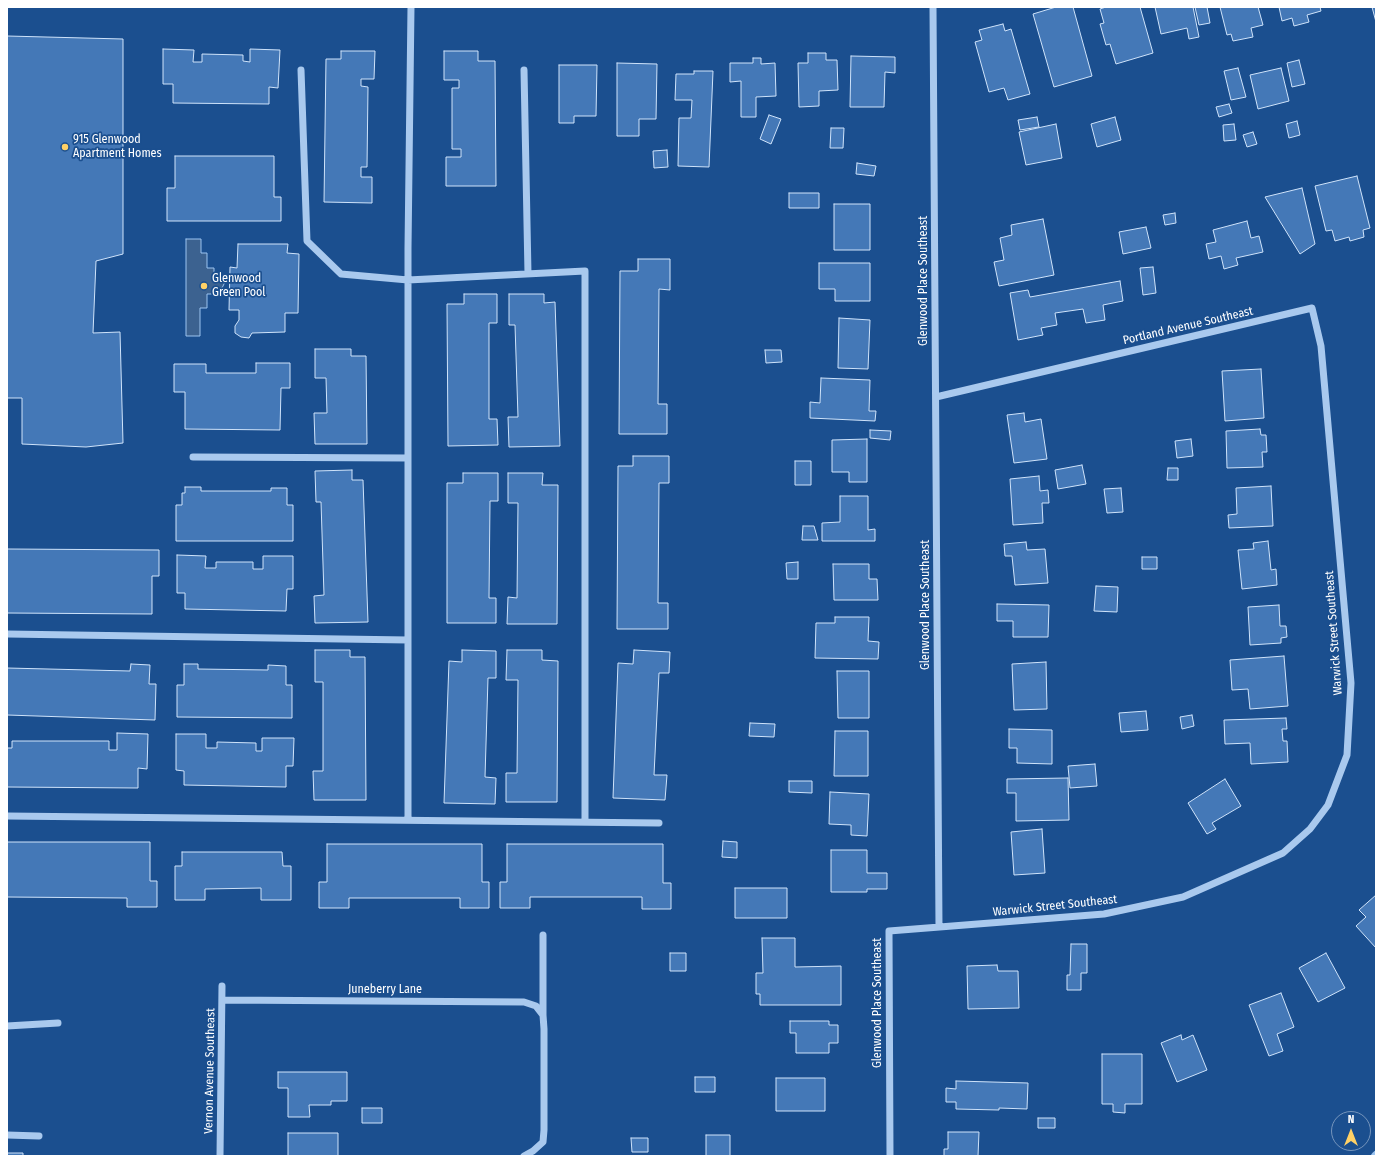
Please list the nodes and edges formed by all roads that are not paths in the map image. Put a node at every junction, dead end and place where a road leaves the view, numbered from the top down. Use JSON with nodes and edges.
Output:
{"nodes":[{"id":1,"x":411,"y":7,"type":"edge"},
{"id":2,"x":933,"y":7,"type":"edge"},
{"id":3,"x":301,"y":70,"type":"dead end"},
{"id":4,"x":524,"y":70,"type":"dead end"},
{"id":5,"x":528,"y":274,"type":"junction"},
{"id":6,"x":408,"y":280,"type":"junction"},
{"id":7,"x":936,"y":397,"type":"junction"},
{"id":8,"x":1329,"y":443,"type":"joint"},
{"id":9,"x":194,"y":457,"type":"dead end"},
{"id":10,"x":408,"y":458,"type":"junction"},
{"id":11,"x":7,"y":634,"type":"edge"},
{"id":12,"x":408,"y":640,"type":"junction"},
{"id":13,"x":7,"y":816,"type":"edge"},
{"id":14,"x":408,"y":820,"type":"junction"},
{"id":15,"x":586,"y":822,"type":"junction"},
{"id":16,"x":659,"y":823,"type":"dead end"},
{"id":17,"x":938,"y":927,"type":"junction"},
{"id":18,"x":543,"y":935,"type":"dead end"},
{"id":19,"x":222,"y":986,"type":"dead end"},
{"id":20,"x":222,"y":1000,"type":"junction"},
{"id":21,"x":543,"y":1015,"type":"junction"},
{"id":22,"x":58,"y":1023,"type":"dead end"},
{"id":23,"x":7,"y":1026,"type":"edge"},
{"id":24,"x":7,"y":1135,"type":"edge"},
{"id":25,"x":39,"y":1136,"type":"dead end"},
{"id":26,"x":220,"y":1156,"type":"edge"},
{"id":27,"x":524,"y":1156,"type":"edge"},
{"id":28,"x":890,"y":1156,"type":"edge"}],
"edges":[{"from":1,"to":6,"type":"street"},
{"from":2,"to":7,"type":"street","name":"Glenwood Place Southeast"},
{"from":3,"to":6,"type":"street"},
{"from":4,"to":5,"type":"street"},
{"from":5,"to":6,"type":"street"},
{"from":5,"to":15,"type":"street"},
{"from":6,"to":10,"type":"street"},
{"from":7,"to":8,"type":"street","name":"Portland Avenue Southeast"},
{"from":7,"to":17,"type":"street","name":"Glenwood Place Southeast"},
{"from":8,"to":17,"type":"street","name":"Warwick Street Southeast"},
{"from":9,"to":10,"type":"street"},
{"from":10,"to":12,"type":"street"},
{"from":11,"to":12,"type":"street"},
{"from":12,"to":14,"type":"street"},
{"from":13,"to":14,"type":"street"},
{"from":14,"to":15,"type":"street"},
{"from":15,"to":16,"type":"street"},
{"from":17,"to":28,"type":"street","name":"Glenwood Place Southeast"},
{"from":18,"to":21,"type":"street"},
{"from":19,"to":20,"type":"street","name":"Vernon Avenue Southeast"},
{"from":20,"to":21,"type":"street","name":"Juneberry Lane"},
{"from":20,"to":26,"type":"street","name":"Vernon Avenue Southeast"},
{"from":21,"to":27,"type":"street"},
{"from":22,"to":23,"type":"street"},
{"from":24,"to":25,"type":"street"}]}
